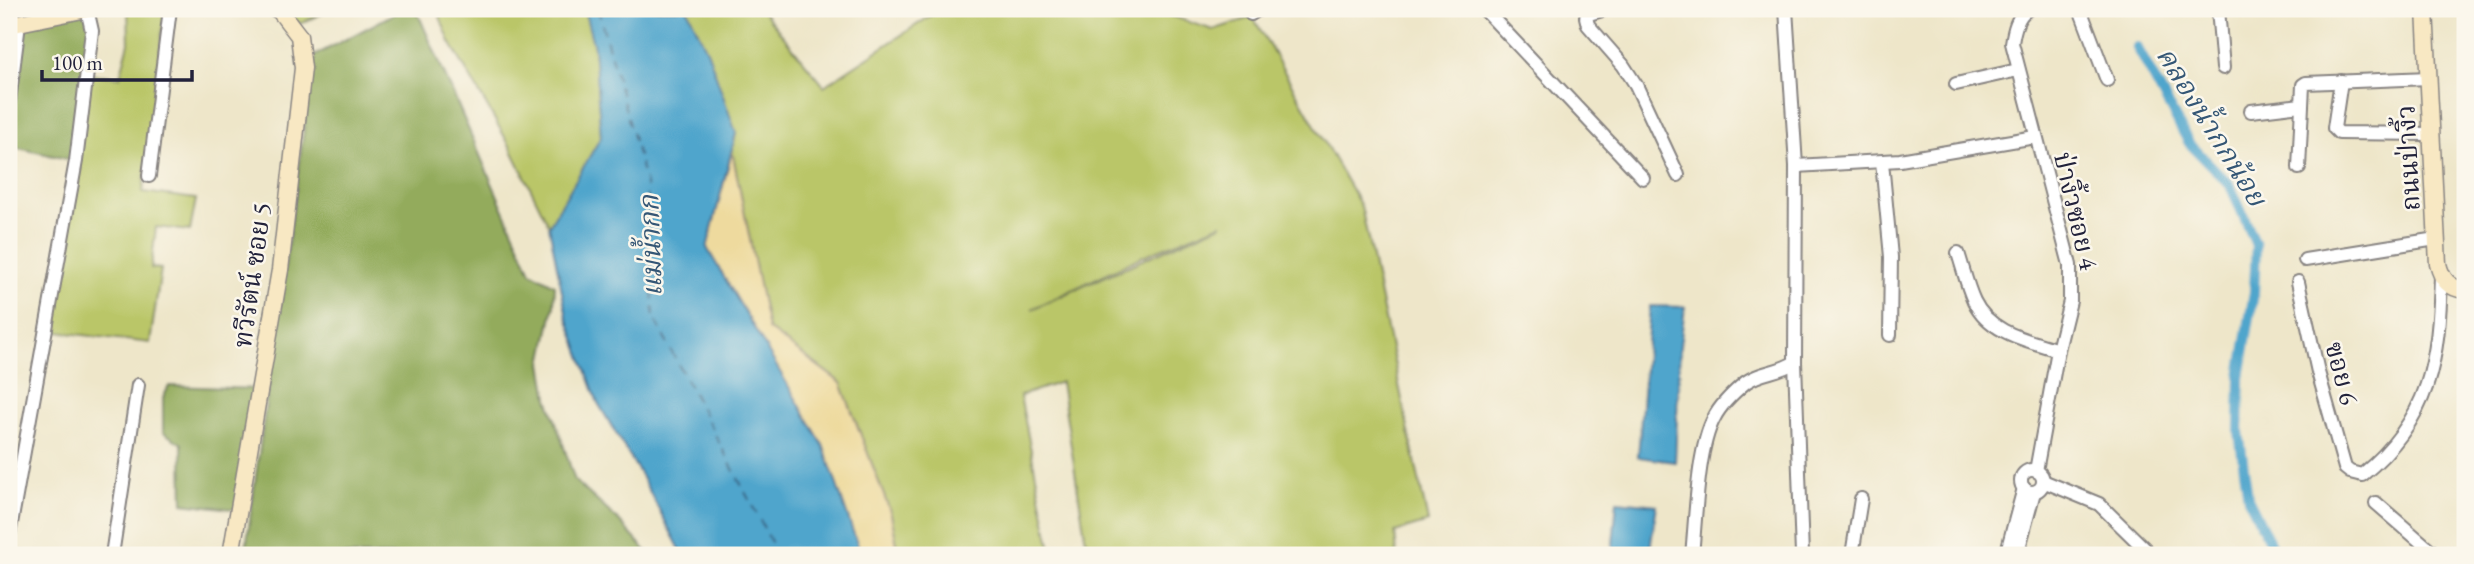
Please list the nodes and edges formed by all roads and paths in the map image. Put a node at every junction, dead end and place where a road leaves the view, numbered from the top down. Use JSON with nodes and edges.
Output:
{"nodes":[{"id":1,"x":87,"y":9,"type":"edge"},
{"id":2,"x":170,"y":9,"type":"edge"},
{"id":3,"x":276,"y":9,"type":"edge"},
{"id":4,"x":1484,"y":9,"type":"edge"},
{"id":5,"x":1605,"y":9,"type":"edge"},
{"id":6,"x":1786,"y":9,"type":"edge"},
{"id":7,"x":2028,"y":9,"type":"edge"},
{"id":8,"x":2080,"y":9,"type":"edge"},
{"id":9,"x":2218,"y":9,"type":"edge"},
{"id":10,"x":2425,"y":9,"type":"edge"},
{"id":11,"x":14,"y":25,"type":"edge"},
{"id":12,"x":2223,"y":68,"type":"dead end"},
{"id":13,"x":2018,"y":70,"type":"junction"},
{"id":14,"x":2428,"y":78,"type":"junction"},
{"id":15,"x":2107,"y":80,"type":"dead end"},
{"id":16,"x":2341,"y":82,"type":"junction"},
{"id":17,"x":1956,"y":84,"type":"dead end"},
{"id":18,"x":9,"y":102,"type":"edge"},
{"id":19,"x":2301,"y":105,"type":"junction"},
{"id":20,"x":2251,"y":111,"type":"dead end"},
{"id":21,"x":2431,"y":134,"type":"junction"},
{"id":22,"x":2035,"y":137,"type":"junction"},
{"id":23,"x":1882,"y":162,"type":"junction"},
{"id":24,"x":1796,"y":166,"type":"junction"},
{"id":25,"x":2299,"y":168,"type":"dead end"},
{"id":26,"x":1678,"y":175,"type":"dead end"},
{"id":27,"x":149,"y":176,"type":"dead end"},
{"id":28,"x":1643,"y":178,"type":"dead end"},
{"id":29,"x":2436,"y":239,"type":"junction"},
{"id":30,"x":1958,"y":253,"type":"dead end"},
{"id":31,"x":2305,"y":260,"type":"dead end"},
{"id":32,"x":2441,"y":275,"type":"junction"},
{"id":33,"x":2298,"y":282,"type":"dead end"},
{"id":34,"x":2465,"y":290,"type":"edge"},
{"id":35,"x":1890,"y":335,"type":"dead end"},
{"id":36,"x":2058,"y":350,"type":"junction"},
{"id":37,"x":1795,"y":362,"type":"junction"},
{"id":38,"x":138,"y":385,"type":"dead end"},
{"id":39,"x":2035,"y":483,"type":"junction"},
{"id":40,"x":1861,"y":499,"type":"dead end"},
{"id":41,"x":2376,"y":503,"type":"dead end"},
{"id":42,"x":9,"y":535,"type":"edge"},
{"id":43,"x":112,"y":555,"type":"edge"},
{"id":44,"x":231,"y":555,"type":"edge"},
{"id":45,"x":1692,"y":555,"type":"edge"},
{"id":46,"x":1802,"y":555,"type":"edge"},
{"id":47,"x":1852,"y":555,"type":"edge"},
{"id":48,"x":2006,"y":555,"type":"edge"},
{"id":49,"x":2017,"y":555,"type":"edge"},
{"id":50,"x":2151,"y":555,"type":"edge"},
{"id":51,"x":2436,"y":555,"type":"edge"}],
"edges":[{"from":1,"to":11,"type":"street"},
{"from":1,"to":42,"type":"street"},
{"from":2,"to":27,"type":"street"},
{"from":3,"to":44,"type":"street","name":"ทวีรัตน์ ซอย 5"},
{"from":4,"to":28,"type":"street"},
{"from":5,"to":26,"type":"street"},
{"from":6,"to":24,"type":"street"},
{"from":7,"to":13,"type":"street","name":"ป่างิ้วซอย 4"},
{"from":8,"to":15,"type":"street"},
{"from":9,"to":12,"type":"street"},
{"from":10,"to":14,"type":"street","name":"ถนนป่างิ้ว"},
{"from":11,"to":18,"type":"street"},
{"from":13,"to":17,"type":"street"},
{"from":13,"to":22,"type":"street","name":"ป่างิ้วซอย 4"},
{"from":14,"to":16,"type":"street"},
{"from":14,"to":21,"type":"street","name":"ถนนป่างิ้ว"},
{"from":16,"to":19,"type":"street"},
{"from":16,"to":21,"type":"street"},
{"from":19,"to":20,"type":"street"},
{"from":19,"to":25,"type":"street"},
{"from":21,"to":29,"type":"street","name":"ถนนป่างิ้ว"},
{"from":22,"to":23,"type":"street"},
{"from":22,"to":36,"type":"street","name":"ป่างิ้วซอย 4"},
{"from":23,"to":24,"type":"street"},
{"from":23,"to":35,"type":"street"},
{"from":24,"to":37,"type":"street"},
{"from":29,"to":31,"type":"street"},
{"from":29,"to":32,"type":"street","name":"ถนนป่างิ้ว"},
{"from":30,"to":36,"type":"street"},
{"from":32,"to":33,"type":"street","name":"ฃอย 6"},
{"from":32,"to":34,"type":"street"},
{"from":36,"to":39,"type":"street","name":"ป่างิ้วซอย 4"},
{"from":37,"to":45,"type":"street"},
{"from":37,"to":46,"type":"street"},
{"from":38,"to":43,"type":"street"},
{"from":39,"to":48,"type":"street"},
{"from":39,"to":49,"type":"street"},
{"from":39,"to":50,"type":"street"},
{"from":40,"to":47,"type":"street"},
{"from":41,"to":51,"type":"street"}]}
